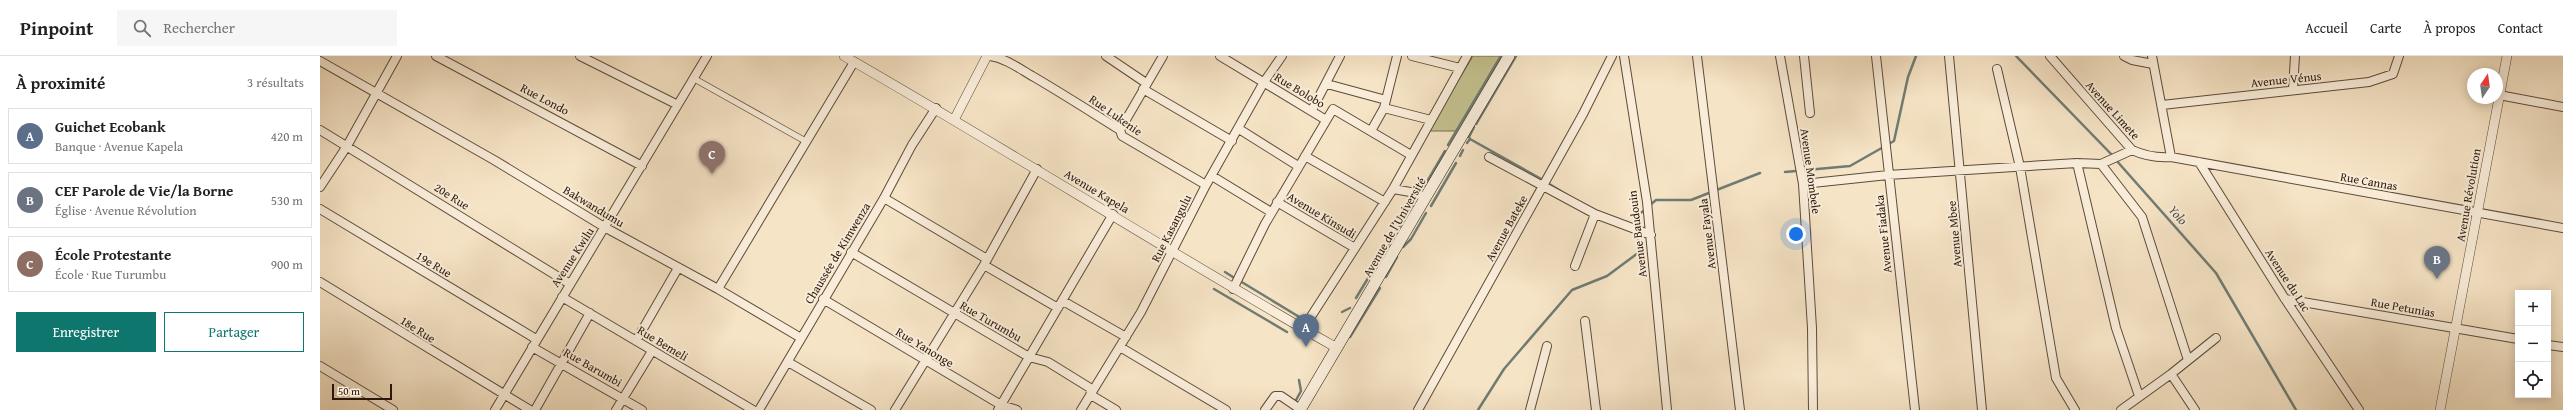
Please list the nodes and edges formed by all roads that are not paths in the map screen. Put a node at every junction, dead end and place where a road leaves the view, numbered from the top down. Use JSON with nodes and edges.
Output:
{"nodes":[{"id":1,"x":397,"y":56,"type":"edge"},
{"id":2,"x":436,"y":56,"type":"edge"},
{"id":3,"x":580,"y":56,"type":"edge"},
{"id":4,"x":707,"y":56,"type":"edge"},
{"id":5,"x":844,"y":56,"type":"edge"},
{"id":6,"x":988,"y":56,"type":"edge"},
{"id":7,"x":1106,"y":56,"type":"edge"},
{"id":8,"x":1163,"y":56,"type":"edge"},
{"id":9,"x":1220,"y":56,"type":"edge"},
{"id":10,"x":1282,"y":56,"type":"edge"},
{"id":11,"x":1340,"y":56,"type":"edge"},
{"id":12,"x":1397,"y":56,"type":"edge"},
{"id":13,"x":1412,"y":56,"type":"edge"},
{"id":14,"x":1468,"y":56,"type":"edge"},
{"id":15,"x":1509,"y":56,"type":"edge"},
{"id":16,"x":1612,"y":56,"type":"edge"},
{"id":17,"x":1624,"y":56,"type":"edge"},
{"id":18,"x":1697,"y":56,"type":"edge"},
{"id":19,"x":1780,"y":56,"type":"edge"},
{"id":20,"x":1804,"y":56,"type":"edge"},
{"id":21,"x":1876,"y":56,"type":"edge"},
{"id":22,"x":1949,"y":56,"type":"edge"},
{"id":23,"x":2050,"y":56,"type":"edge"},
{"id":24,"x":2124,"y":56,"type":"edge"},
{"id":25,"x":2295,"y":56,"type":"edge"},
{"id":26,"x":2399,"y":56,"type":"edge"},
{"id":27,"x":2507,"y":56,"type":"edge"},
{"id":28,"x":2152,"y":60,"type":"edge"},
{"id":29,"x":320,"y":61,"type":"edge"},
{"id":30,"x":854,"y":62,"type":"junction"},
{"id":31,"x":1460,"y":68,"type":"junction"},
{"id":32,"x":1997,"y":69,"type":"dead end"},
{"id":33,"x":2503,"y":76,"type":"edge"},
{"id":34,"x":693,"y":78,"type":"junction"},
{"id":35,"x":1264,"y":82,"type":"junction"},
{"id":36,"x":1326,"y":84,"type":"junction"},
{"id":37,"x":1145,"y":86,"type":"junction"},
{"id":38,"x":2293,"y":90,"type":"junction"},
{"id":39,"x":376,"y":93,"type":"junction"},
{"id":40,"x":2503,"y":96,"type":"edge"},
{"id":41,"x":676,"y":104,"type":"junction"},
{"id":42,"x":1385,"y":104,"type":"junction"},
{"id":43,"x":2497,"y":104,"type":"edge"},
{"id":44,"x":2162,"y":105,"type":"junction"},
{"id":45,"x":2563,"y":107,"type":"edge"},
{"id":46,"x":936,"y":108,"type":"junction"},
{"id":47,"x":1312,"y":110,"type":"junction"},
{"id":48,"x":1810,"y":113,"type":"dead end"},
{"id":49,"x":954,"y":120,"type":"junction"},
{"id":50,"x":1326,"y":120,"type":"junction"},
{"id":51,"x":1431,"y":120,"type":"junction"},
{"id":52,"x":1239,"y":129,"type":"junction"},
{"id":53,"x":320,"y":130,"type":"edge"},
{"id":54,"x":1120,"y":130,"type":"junction"},
{"id":55,"x":1371,"y":131,"type":"junction"},
{"id":56,"x":1232,"y":141,"type":"junction"},
{"id":57,"x":806,"y":142,"type":"junction"},
{"id":58,"x":347,"y":146,"type":"junction"},
{"id":59,"x":2132,"y":150,"type":"junction"},
{"id":60,"x":1410,"y":155,"type":"junction"},
{"id":61,"x":1305,"y":156,"type":"junction"},
{"id":62,"x":1488,"y":157,"type":"dead end"},
{"id":63,"x":2171,"y":157,"type":"junction"},
{"id":64,"x":2199,"y":162,"type":"junction"},
{"id":65,"x":2077,"y":163,"type":"junction"},
{"id":66,"x":2102,"y":164,"type":"junction"},
{"id":67,"x":642,"y":166,"type":"junction"},
{"id":68,"x":1298,"y":166,"type":"junction"},
{"id":69,"x":2020,"y":167,"type":"junction"},
{"id":70,"x":1037,"y":169,"type":"junction"},
{"id":71,"x":1960,"y":170,"type":"junction"},
{"id":72,"x":1888,"y":175,"type":"junction"},
{"id":73,"x":1212,"y":176,"type":"junction"},
{"id":74,"x":1803,"y":184,"type":"junction"},
{"id":75,"x":1206,"y":185,"type":"junction"},
{"id":76,"x":1543,"y":185,"type":"junction"},
{"id":77,"x":320,"y":187,"type":"edge"},
{"id":78,"x":1393,"y":189,"type":"junction"},
{"id":79,"x":884,"y":198,"type":"junction"},
{"id":80,"x":1426,"y":198,"type":"junction"},
{"id":81,"x":1277,"y":202,"type":"junction"},
{"id":82,"x":1385,"y":202,"type":"junction"},
{"id":83,"x":320,"y":209,"type":"edge"},
{"id":84,"x":1271,"y":212,"type":"junction"},
{"id":85,"x":2478,"y":212,"type":"junction"},
{"id":86,"x":1113,"y":214,"type":"junction"},
{"id":87,"x":1595,"y":214,"type":"junction"},
{"id":88,"x":606,"y":228,"type":"junction"},
{"id":89,"x":2563,"y":228,"type":"edge"},
{"id":90,"x":1651,"y":234,"type":"junction"},
{"id":91,"x":1355,"y":248,"type":"junction"},
{"id":92,"x":851,"y":252,"type":"junction"},
{"id":93,"x":1172,"y":252,"type":"junction"},
{"id":94,"x":985,"y":262,"type":"junction"},
{"id":95,"x":1575,"y":266,"type":"dead end"},
{"id":96,"x":678,"y":268,"type":"junction"},
{"id":97,"x":320,"y":282,"type":"edge"},
{"id":98,"x":570,"y":284,"type":"junction"},
{"id":99,"x":1233,"y":289,"type":"junction"},
{"id":100,"x":718,"y":290,"type":"junction"},
{"id":101,"x":562,"y":297,"type":"junction"},
{"id":102,"x":823,"y":299,"type":"junction"},
{"id":103,"x":2285,"y":299,"type":"junction"},
{"id":104,"x":1064,"y":301,"type":"junction"},
{"id":105,"x":1058,"y":308,"type":"junction"},
{"id":106,"x":590,"y":313,"type":"junction"},
{"id":107,"x":954,"y":314,"type":"junction"},
{"id":108,"x":1584,"y":321,"type":"dead end"},
{"id":109,"x":2456,"y":328,"type":"junction"},
{"id":110,"x":1303,"y":329,"type":"junction"},
{"id":111,"x":1126,"y":337,"type":"junction"},
{"id":112,"x":801,"y":338,"type":"junction"},
{"id":113,"x":2216,"y":338,"type":"dead end"},
{"id":114,"x":2515,"y":338,"type":"edge"},
{"id":115,"x":636,"y":341,"type":"junction"},
{"id":116,"x":534,"y":343,"type":"junction"},
{"id":117,"x":2551,"y":345,"type":"edge"},
{"id":118,"x":1547,"y":346,"type":"dead end"},
{"id":119,"x":1120,"y":347,"type":"junction"},
{"id":120,"x":2563,"y":347,"type":"edge"},
{"id":121,"x":1336,"y":348,"type":"junction"},
{"id":122,"x":652,"y":350,"type":"junction"},
{"id":123,"x":1029,"y":357,"type":"junction"},
{"id":124,"x":924,"y":360,"type":"junction"},
{"id":125,"x":2188,"y":360,"type":"junction"},
{"id":126,"x":561,"y":362,"type":"junction"},
{"id":127,"x":788,"y":362,"type":"junction"},
{"id":128,"x":320,"y":366,"type":"edge"},
{"id":129,"x":2172,"y":374,"type":"junction"},
{"id":130,"x":504,"y":395,"type":"junction"},
{"id":131,"x":1091,"y":395,"type":"junction"},
{"id":132,"x":2139,"y":396,"type":"junction"},
{"id":133,"x":623,"y":399,"type":"junction"},
{"id":134,"x":999,"y":407,"type":"edge"},
{"id":135,"x":393,"y":410,"type":"edge"},
{"id":136,"x":495,"y":410,"type":"edge"},
{"id":137,"x":530,"y":410,"type":"edge"},
{"id":138,"x":535,"y":410,"type":"edge"},
{"id":139,"x":616,"y":410,"type":"edge"},
{"id":140,"x":642,"y":410,"type":"edge"},
{"id":141,"x":753,"y":410,"type":"edge"},
{"id":142,"x":758,"y":410,"type":"edge"},
{"id":143,"x":871,"y":410,"type":"edge"},
{"id":144,"x":896,"y":410,"type":"edge"},
{"id":145,"x":1017,"y":410,"type":"edge"},
{"id":146,"x":1081,"y":410,"type":"edge"},
{"id":147,"x":1116,"y":410,"type":"edge"},
{"id":148,"x":1226,"y":410,"type":"edge"},
{"id":149,"x":1266,"y":410,"type":"edge"},
{"id":150,"x":1300,"y":410,"type":"edge"},
{"id":151,"x":1418,"y":410,"type":"edge"},
{"id":152,"x":1530,"y":410,"type":"edge"},
{"id":153,"x":1596,"y":410,"type":"edge"},
{"id":154,"x":1667,"y":410,"type":"edge"},
{"id":155,"x":1740,"y":410,"type":"edge"},
{"id":156,"x":1813,"y":410,"type":"edge"},
{"id":157,"x":1915,"y":410,"type":"edge"},
{"id":158,"x":1982,"y":410,"type":"edge"},
{"id":159,"x":2075,"y":410,"type":"edge"},
{"id":160,"x":2121,"y":410,"type":"edge"},
{"id":161,"x":2195,"y":410,"type":"edge"},
{"id":162,"x":2359,"y":410,"type":"edge"},
{"id":163,"x":2440,"y":410,"type":"edge"}],
"edges":[{"from":1,"to":39,"type":"street"},
{"from":2,"to":67,"type":"street","name":"Rue Londo"},
{"from":3,"to":41,"type":"street"},
{"from":4,"to":34,"type":"street","name":"Avenue Kwilu"},
{"from":5,"to":30,"type":"street","name":"Avenue Kapela"},
{"from":6,"to":49,"type":"street"},
{"from":6,"to":54,"type":"street","name":"Rue Lukenie"},
{"from":7,"to":37,"type":"street"},
{"from":8,"to":37,"type":"street"},
{"from":9,"to":35,"type":"street","name":"Rue Bolobo"},
{"from":10,"to":35,"type":"street","name":"Rue Kasangulu"},
{"from":11,"to":36,"type":"street"},
{"from":12,"to":42,"type":"street"},
{"from":13,"to":31,"type":"street"},
{"from":14,"to":31,"type":"street"},
{"from":15,"to":80,"type":"main road","name":"Avenue de l’Université"},
{"from":16,"to":76,"type":"street","name":"Avenue Bateke"},
{"from":17,"to":90,"type":"street","name":"Avenue Baudouin"},
{"from":18,"to":155,"type":"street","name":"Avenue Fayala"},
{"from":19,"to":74,"type":"street","name":"Avenue Mombele"},
{"from":20,"to":48,"type":"street"},
{"from":21,"to":72,"type":"street","name":"Avenue Fiadaka"},
{"from":22,"to":71,"type":"street","name":"Avenue Mbee"},
{"from":23,"to":59,"type":"street","name":"Avenue Limete"},
{"from":24,"to":28,"type":"street"},
{"from":25,"to":38,"type":"street"},
{"from":26,"to":38,"type":"street","name":"Avenue Vénus"},
{"from":27,"to":33,"type":"street","name":"Avenue Révolution"},
{"from":28,"to":44,"type":"street"},
{"from":29,"to":39,"type":"street","name":"Bakwandumu"},
{"from":30,"to":46,"type":"street","name":"Avenue Kapela"},
{"from":30,"to":57,"type":"street"},
{"from":31,"to":51,"type":"street"},
{"from":32,"to":69,"type":"street"},
{"from":34,"to":41,"type":"street","name":"Avenue Kwilu"},
{"from":34,"to":57,"type":"street"},
{"from":35,"to":47,"type":"street","name":"Rue Bolobo"},
{"from":35,"to":52,"type":"street","name":"Rue Kasangulu"},
{"from":36,"to":42,"type":"street"},
{"from":36,"to":47,"type":"street"},
{"from":37,"to":54,"type":"street"},
{"from":37,"to":56,"type":"street"},
{"from":38,"to":44,"type":"street","name":"Avenue Vénus"},
{"from":39,"to":58,"type":"street"},
{"from":39,"to":88,"type":"street","name":"Bakwandumu"},
{"from":40,"to":45,"type":"street"},
{"from":41,"to":67,"type":"street","name":"Avenue Kwilu"},
{"from":42,"to":51,"type":"street"},
{"from":42,"to":55,"type":"street"},
{"from":43,"to":85,"type":"street","name":"Avenue Révolution"},
{"from":44,"to":63,"type":"street"},
{"from":46,"to":49,"type":"street","name":"Avenue Kapela"},
{"from":46,"to":79,"type":"street","name":"Chaussée de Kimwenza"},
{"from":47,"to":50,"type":"street","name":"Rue Bolobo"},
{"from":49,"to":70,"type":"street","name":"Avenue Kapela"},
{"from":50,"to":55,"type":"street"},
{"from":50,"to":61,"type":"street"},
{"from":51,"to":60,"type":"street"},
{"from":52,"to":56,"type":"street","name":"Rue Kasangulu"},
{"from":52,"to":68,"type":"street"},
{"from":53,"to":58,"type":"street","name":"20e Rue"},
{"from":54,"to":75,"type":"street","name":"Rue Lukenie"},
{"from":55,"to":60,"type":"street"},
{"from":56,"to":73,"type":"street","name":"Rue Kasangulu"},
{"from":57,"to":100,"type":"street"},
{"from":58,"to":77,"type":"street"},
{"from":58,"to":98,"type":"street","name":"20e Rue"},
{"from":59,"to":63,"type":"street","name":"Avenue Limete"},
{"from":59,"to":66,"type":"street"},
{"from":60,"to":78,"type":"street"},
{"from":61,"to":68,"type":"street"},
{"from":61,"to":82,"type":"street"},
{"from":62,"to":76,"type":"street"},
{"from":63,"to":64,"type":"street","name":"Rue Cannas"},
{"from":64,"to":85,"type":"street","name":"Rue Cannas"},
{"from":64,"to":103,"type":"street","name":"Avenue du Lac"},
{"from":65,"to":66,"type":"street"},
{"from":65,"to":69,"type":"street"},
{"from":65,"to":132,"type":"street"},
{"from":66,"to":125,"type":"street"},
{"from":67,"to":88,"type":"street","name":"Avenue Kwilu"},
{"from":68,"to":81,"type":"street"},
{"from":69,"to":71,"type":"street"},
{"from":69,"to":159,"type":"street"},
{"from":70,"to":86,"type":"street","name":"Avenue Kapela"},
{"from":70,"to":94,"type":"street"},
{"from":71,"to":72,"type":"street"},
{"from":71,"to":158,"type":"street","name":"Avenue Mbee"},
{"from":72,"to":74,"type":"street"},
{"from":72,"to":157,"type":"street","name":"Avenue Fiadaka"},
{"from":73,"to":75,"type":"street","name":"Rue Kasangulu"},
{"from":73,"to":84,"type":"street","name":"Avenue Kinsudi"},
{"from":74,"to":156,"type":"street","name":"Avenue Mombele"},
{"from":75,"to":93,"type":"street","name":"Rue Kasangulu"},
{"from":76,"to":87,"type":"street"},
{"from":76,"to":151,"type":"street","name":"Avenue Bateke"},
{"from":78,"to":80,"type":"street"},
{"from":78,"to":82,"type":"street"},
{"from":79,"to":92,"type":"street","name":"Chaussée de Kimwenza"},
{"from":79,"to":94,"type":"street"},
{"from":80,"to":121,"type":"main road","name":"Avenue de l’Université"},
{"from":81,"to":84,"type":"street"},
{"from":81,"to":91,"type":"street","name":"Avenue Kinsudi"},
{"from":82,"to":91,"type":"street"},
{"from":83,"to":116,"type":"street","name":"19e Rue"},
{"from":84,"to":99,"type":"street"},
{"from":85,"to":89,"type":"street","name":"Rue Cannas"},
{"from":85,"to":109,"type":"street","name":"Avenue Révolution"},
{"from":86,"to":93,"type":"street","name":"Avenue Kapela"},
{"from":86,"to":104,"type":"street"},
{"from":87,"to":90,"type":"street"},
{"from":87,"to":95,"type":"street"},
{"from":88,"to":96,"type":"street","name":"Bakwandumu"},
{"from":88,"to":98,"type":"street","name":"Avenue Kwilu"},
{"from":90,"to":154,"type":"street","name":"Avenue Baudouin"},
{"from":91,"to":110,"type":"street"},
{"from":92,"to":102,"type":"street","name":"Chaussée de Kimwenza"},
{"from":92,"to":107,"type":"street","name":"Rue Turumbu"},
{"from":93,"to":99,"type":"street","name":"Avenue Kapela"},
{"from":93,"to":111,"type":"street","name":"Rue Kasangulu"},
{"from":94,"to":105,"type":"street"},
{"from":94,"to":107,"type":"street"},
{"from":96,"to":100,"type":"street","name":"Bakwandumu"},
{"from":96,"to":115,"type":"street"},
{"from":97,"to":130,"type":"street","name":"18e Rue"},
{"from":98,"to":101,"type":"street","name":"Avenue Kwilu"},
{"from":99,"to":110,"type":"street","name":"Avenue Kapela"},
{"from":100,"to":112,"type":"street","name":"Bakwandumu"},
{"from":101,"to":106,"type":"street","name":"Rue Bemeli"},
{"from":101,"to":116,"type":"street","name":"Avenue Kwilu"},
{"from":102,"to":112,"type":"street","name":"Chaussée de Kimwenza"},
{"from":102,"to":124,"type":"street","name":"Rue Yanonge"},
{"from":103,"to":109,"type":"street","name":"Rue Petunias"},
{"from":103,"to":162,"type":"street","name":"Avenue du Lac"},
{"from":104,"to":105,"type":"street"},
{"from":104,"to":111,"type":"street"},
{"from":105,"to":123,"type":"street"},
{"from":106,"to":115,"type":"street","name":"Rue Bemeli"},
{"from":106,"to":126,"type":"street"},
{"from":107,"to":123,"type":"street","name":"Rue Turumbu"},
{"from":107,"to":124,"type":"street"},
{"from":108,"to":153,"type":"street"},
{"from":109,"to":114,"type":"street","name":"Rue Petunias"},
{"from":109,"to":163,"type":"street","name":"Avenue Révolution"},
{"from":110,"to":121,"type":"street","name":"Avenue Kapela"},
{"from":111,"to":119,"type":"street","name":"Rue Kasangulu"},
{"from":112,"to":127,"type":"street","name":"Chaussée de Kimwenza"},
{"from":113,"to":125,"type":"street"},
{"from":115,"to":122,"type":"street","name":"Rue Bemeli"},
{"from":116,"to":126,"type":"street","name":"Rue Barumbi"},
{"from":116,"to":130,"type":"street","name":"Avenue Kwilu"},
{"from":117,"to":120,"type":"street"},
{"from":118,"to":152,"type":"street"},
{"from":119,"to":131,"type":"street","name":"Rue Kasangulu"},
{"from":119,"to":148,"type":"street"},
{"from":121,"to":150,"type":"main road","name":"Avenue de l’Université"},
{"from":122,"to":133,"type":"street"},
{"from":122,"to":141,"type":"street","name":"Rue Bemeli"},
{"from":123,"to":131,"type":"street","name":"Rue Turumbu"},
{"from":123,"to":134,"type":"street"},
{"from":124,"to":134,"type":"street","name":"Rue Yanonge"},
{"from":124,"to":144,"type":"street"},
{"from":125,"to":129,"type":"street"},
{"from":126,"to":133,"type":"street","name":"Rue Barumbi"},
{"from":126,"to":138,"type":"street"},
{"from":127,"to":142,"type":"street","name":"Chaussée de Kimwenza"},
{"from":127,"to":143,"type":"street"},
{"from":128,"to":135,"type":"street"},
{"from":129,"to":132,"type":"street"},
{"from":129,"to":161,"type":"street"},
{"from":130,"to":136,"type":"street","name":"Avenue Kwilu"},
{"from":130,"to":137,"type":"street","name":"18e Rue"},
{"from":131,"to":146,"type":"street","name":"Rue Kasangulu"},
{"from":131,"to":147,"type":"street","name":"Rue Turumbu"},
{"from":132,"to":160,"type":"street"},
{"from":133,"to":139,"type":"street"},
{"from":133,"to":140,"type":"street","name":"Rue Barumbi"},
{"from":134,"to":145,"type":"street","name":"Rue Yanonge"},
{"from":149,"to":150,"type":"street"}]}
